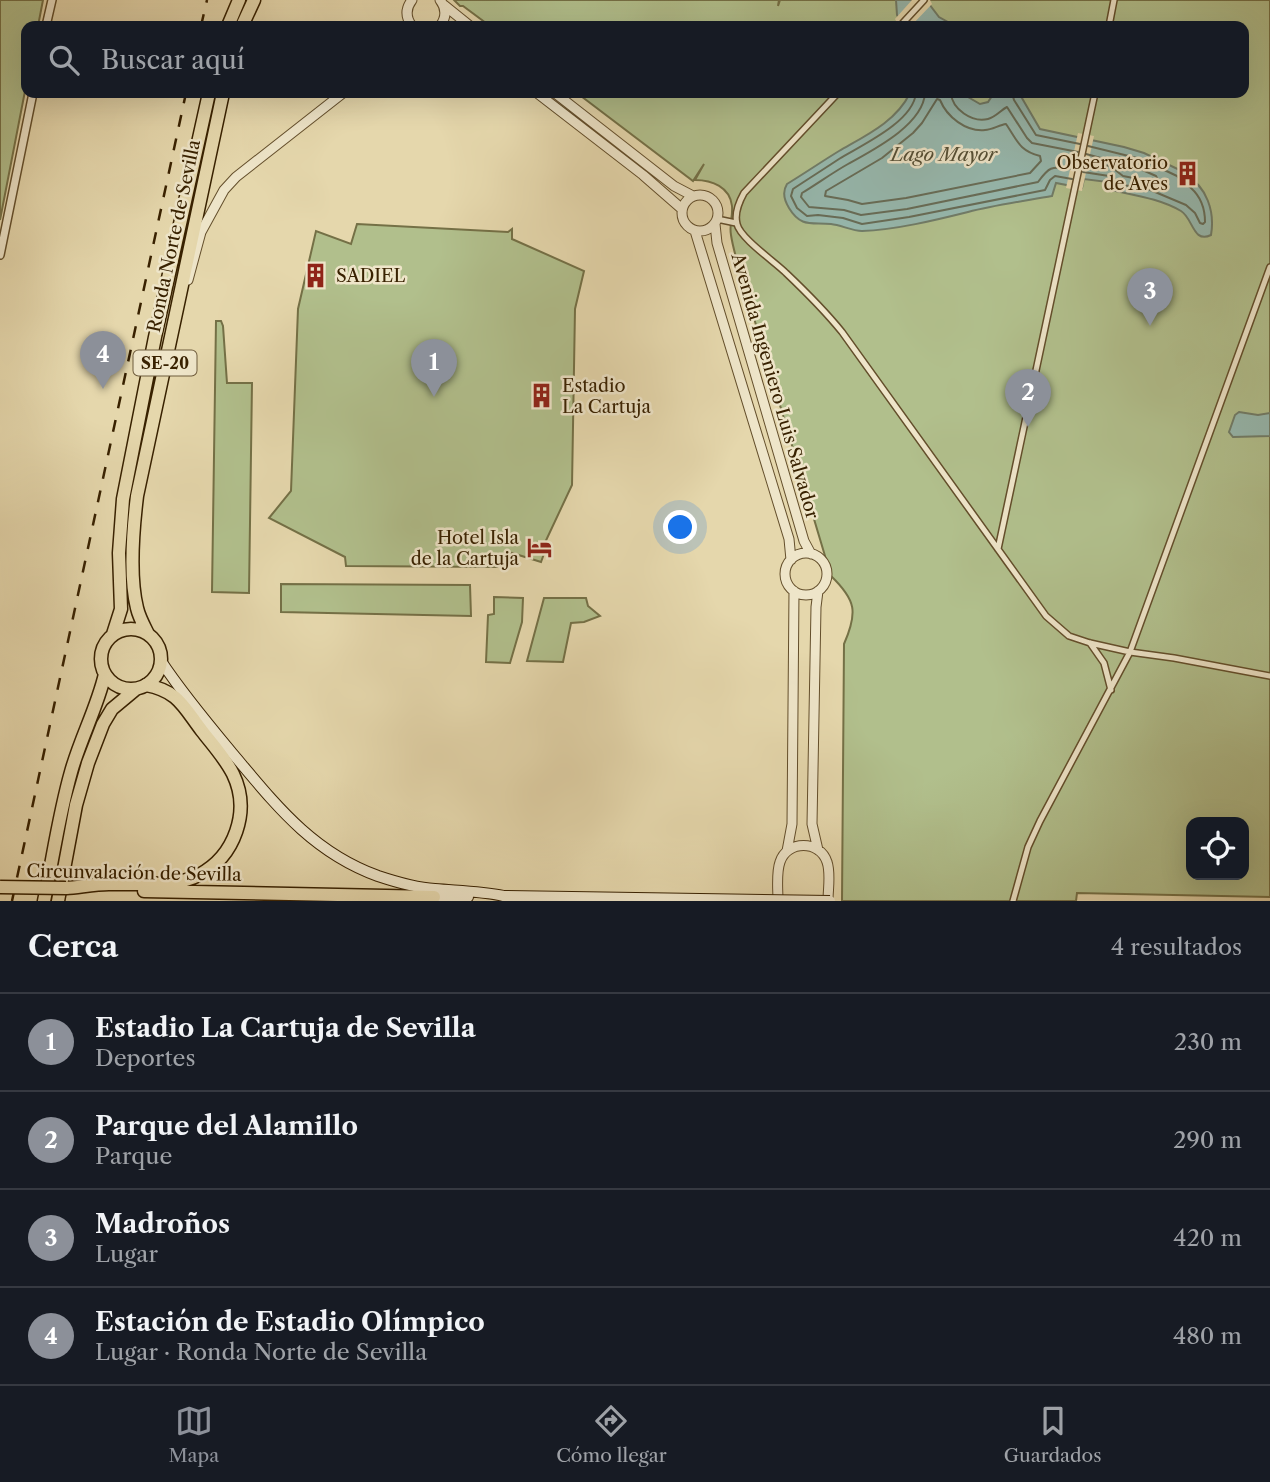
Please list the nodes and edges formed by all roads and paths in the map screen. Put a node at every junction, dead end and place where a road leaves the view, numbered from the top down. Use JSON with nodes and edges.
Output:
{"nodes":[{"id":1,"x":52,"y":0,"type":"edge"},
{"id":2,"x":239,"y":0,"type":"edge"},
{"id":3,"x":254,"y":0,"type":"edge"},
{"id":4,"x":412,"y":0,"type":"edge"},
{"id":5,"x":924,"y":0,"type":"edge"},
{"id":6,"x":1114,"y":0,"type":"edge"},
{"id":7,"x":442,"y":3,"type":"edge"},
{"id":8,"x":48,"y":21,"type":"edge"},
{"id":9,"x":230,"y":21,"type":"edge"},
{"id":10,"x":244,"y":21,"type":"edge"},
{"id":11,"x":410,"y":21,"type":"edge"},
{"id":12,"x":442,"y":21,"type":"edge"},
{"id":13,"x":464,"y":21,"type":"edge"},
{"id":14,"x":905,"y":21,"type":"edge"},
{"id":15,"x":1110,"y":21,"type":"edge"},
{"id":16,"x":32,"y":98,"type":"edge"},
{"id":17,"x":208,"y":98,"type":"edge"},
{"id":18,"x":222,"y":98,"type":"edge"},
{"id":19,"x":337,"y":98,"type":"edge"},
{"id":20,"x":543,"y":98,"type":"edge"},
{"id":21,"x":561,"y":98,"type":"edge"},
{"id":22,"x":833,"y":98,"type":"edge"},
{"id":23,"x":1094,"y":98,"type":"edge"},
{"id":24,"x":693,"y":196,"type":"junction"},
{"id":25,"x":682,"y":209,"type":"junction"},
{"id":26,"x":716,"y":221,"type":"junction"},
{"id":27,"x":736,"y":223,"type":"junction"},
{"id":28,"x":695,"y":231,"type":"junction"},
{"id":29,"x":0,"y":255,"type":"edge"},
{"id":30,"x":1270,"y":267,"type":"edge"},
{"id":31,"x":170,"y":339,"type":"junction"},
{"id":32,"x":998,"y":549,"type":"junction"},
{"id":33,"x":811,"y":554,"type":"junction"},
{"id":34,"x":791,"y":560,"type":"junction"},
{"id":35,"x":794,"y":591,"type":"junction"},
{"id":36,"x":818,"y":591,"type":"junction"},
{"id":37,"x":113,"y":634,"type":"junction"},
{"id":38,"x":148,"y":634,"type":"junction"},
{"id":39,"x":1090,"y":643,"type":"junction"},
{"id":40,"x":1130,"y":652,"type":"junction"},
{"id":41,"x":161,"y":661,"type":"junction"},
{"id":42,"x":105,"y":674,"type":"junction"},
{"id":43,"x":1270,"y":676,"type":"edge"},
{"id":44,"x":141,"y":687,"type":"junction"},
{"id":45,"x":1111,"y":690,"type":"junction"},
{"id":46,"x":788,"y":850,"type":"junction"},
{"id":47,"x":818,"y":850,"type":"junction"},
{"id":48,"x":0,"y":887,"type":"edge"},
{"id":49,"x":104,"y":888,"type":"junction"},
{"id":50,"x":434,"y":893,"type":"junction"},
{"id":51,"x":44,"y":901,"type":"edge"},
{"id":52,"x":58,"y":901,"type":"edge"},
{"id":53,"x":778,"y":901,"type":"edge"},
{"id":54,"x":829,"y":901,"type":"edge"},
{"id":55,"x":1013,"y":901,"type":"edge"}],
"edges":[{"from":1,"to":8,"type":"street"},
{"from":2,"to":9,"type":"highway"},
{"from":3,"to":10,"type":"highway"},
{"from":4,"to":11,"type":"street"},
{"from":5,"to":14,"type":"street"},
{"from":6,"to":15,"type":"street"},
{"from":7,"to":12,"type":"street"},
{"from":7,"to":13,"type":"street"},
{"from":16,"to":29,"type":"street"},
{"from":17,"to":37,"type":"highway","name":"Ronda Norte de Sevilla","number":"SE-20"},
{"from":18,"to":31,"type":"highway","name":"Ronda Norte de Sevilla","number":"SE-20"},
{"from":19,"to":31,"type":"street"},
{"from":20,"to":25,"type":"street"},
{"from":21,"to":24,"type":"street"},
{"from":22,"to":27,"type":"street"},
{"from":23,"to":32,"type":"street"},
{"from":24,"to":25,"type":"street"},
{"from":24,"to":26,"type":"street"},
{"from":25,"to":28,"type":"street"},
{"from":26,"to":27,"type":"street"},
{"from":26,"to":28,"type":"street"},
{"from":26,"to":33,"type":"street","name":"Avenida Ingeniero Luis Salvador"},
{"from":27,"to":32,"type":"street"},
{"from":28,"to":34,"type":"street","name":"Avenida Ingeniero Luis Salvador"},
{"from":30,"to":40,"type":"street"},
{"from":31,"to":38,"type":"highway","name":"Ronda Norte de Sevilla","number":"SE-20"},
{"from":32,"to":39,"type":"street"},
{"from":33,"to":34,"type":"street"},
{"from":33,"to":36,"type":"street"},
{"from":34,"to":35,"type":"street"},
{"from":35,"to":36,"type":"street"},
{"from":35,"to":46,"type":"street"},
{"from":36,"to":47,"type":"street"},
{"from":37,"to":38,"type":"highway"},
{"from":37,"to":42,"type":"highway","name":"Ronda Norte de Sevilla","number":"SE-20"},
{"from":38,"to":41,"type":"highway","name":"Ronda Norte de Sevilla","number":"SE-20"},
{"from":39,"to":40,"type":"street"},
{"from":39,"to":45,"type":"street"},
{"from":40,"to":43,"type":"street"},
{"from":40,"to":45,"type":"street"},
{"from":41,"to":44,"type":"highway"},
{"from":41,"to":50,"type":"main road"},
{"from":42,"to":44,"type":"highway"},
{"from":42,"to":51,"type":"highway","name":"Ronda Norte de Sevilla","number":"SE-20"},
{"from":44,"to":49,"type":"highway"},
{"from":44,"to":52,"type":"highway"},
{"from":45,"to":55,"type":"street"},
{"from":46,"to":47,"type":"street"},
{"from":46,"to":53,"type":"street"},
{"from":47,"to":54,"type":"street"},
{"from":48,"to":49,"type":"highway","name":"Circunvalación de Sevilla","bridge":true},
{"from":49,"to":50,"type":"highway","name":"Circunvalación de Sevilla"},
{"from":50,"to":54,"type":"main road","bridge":true}]}
